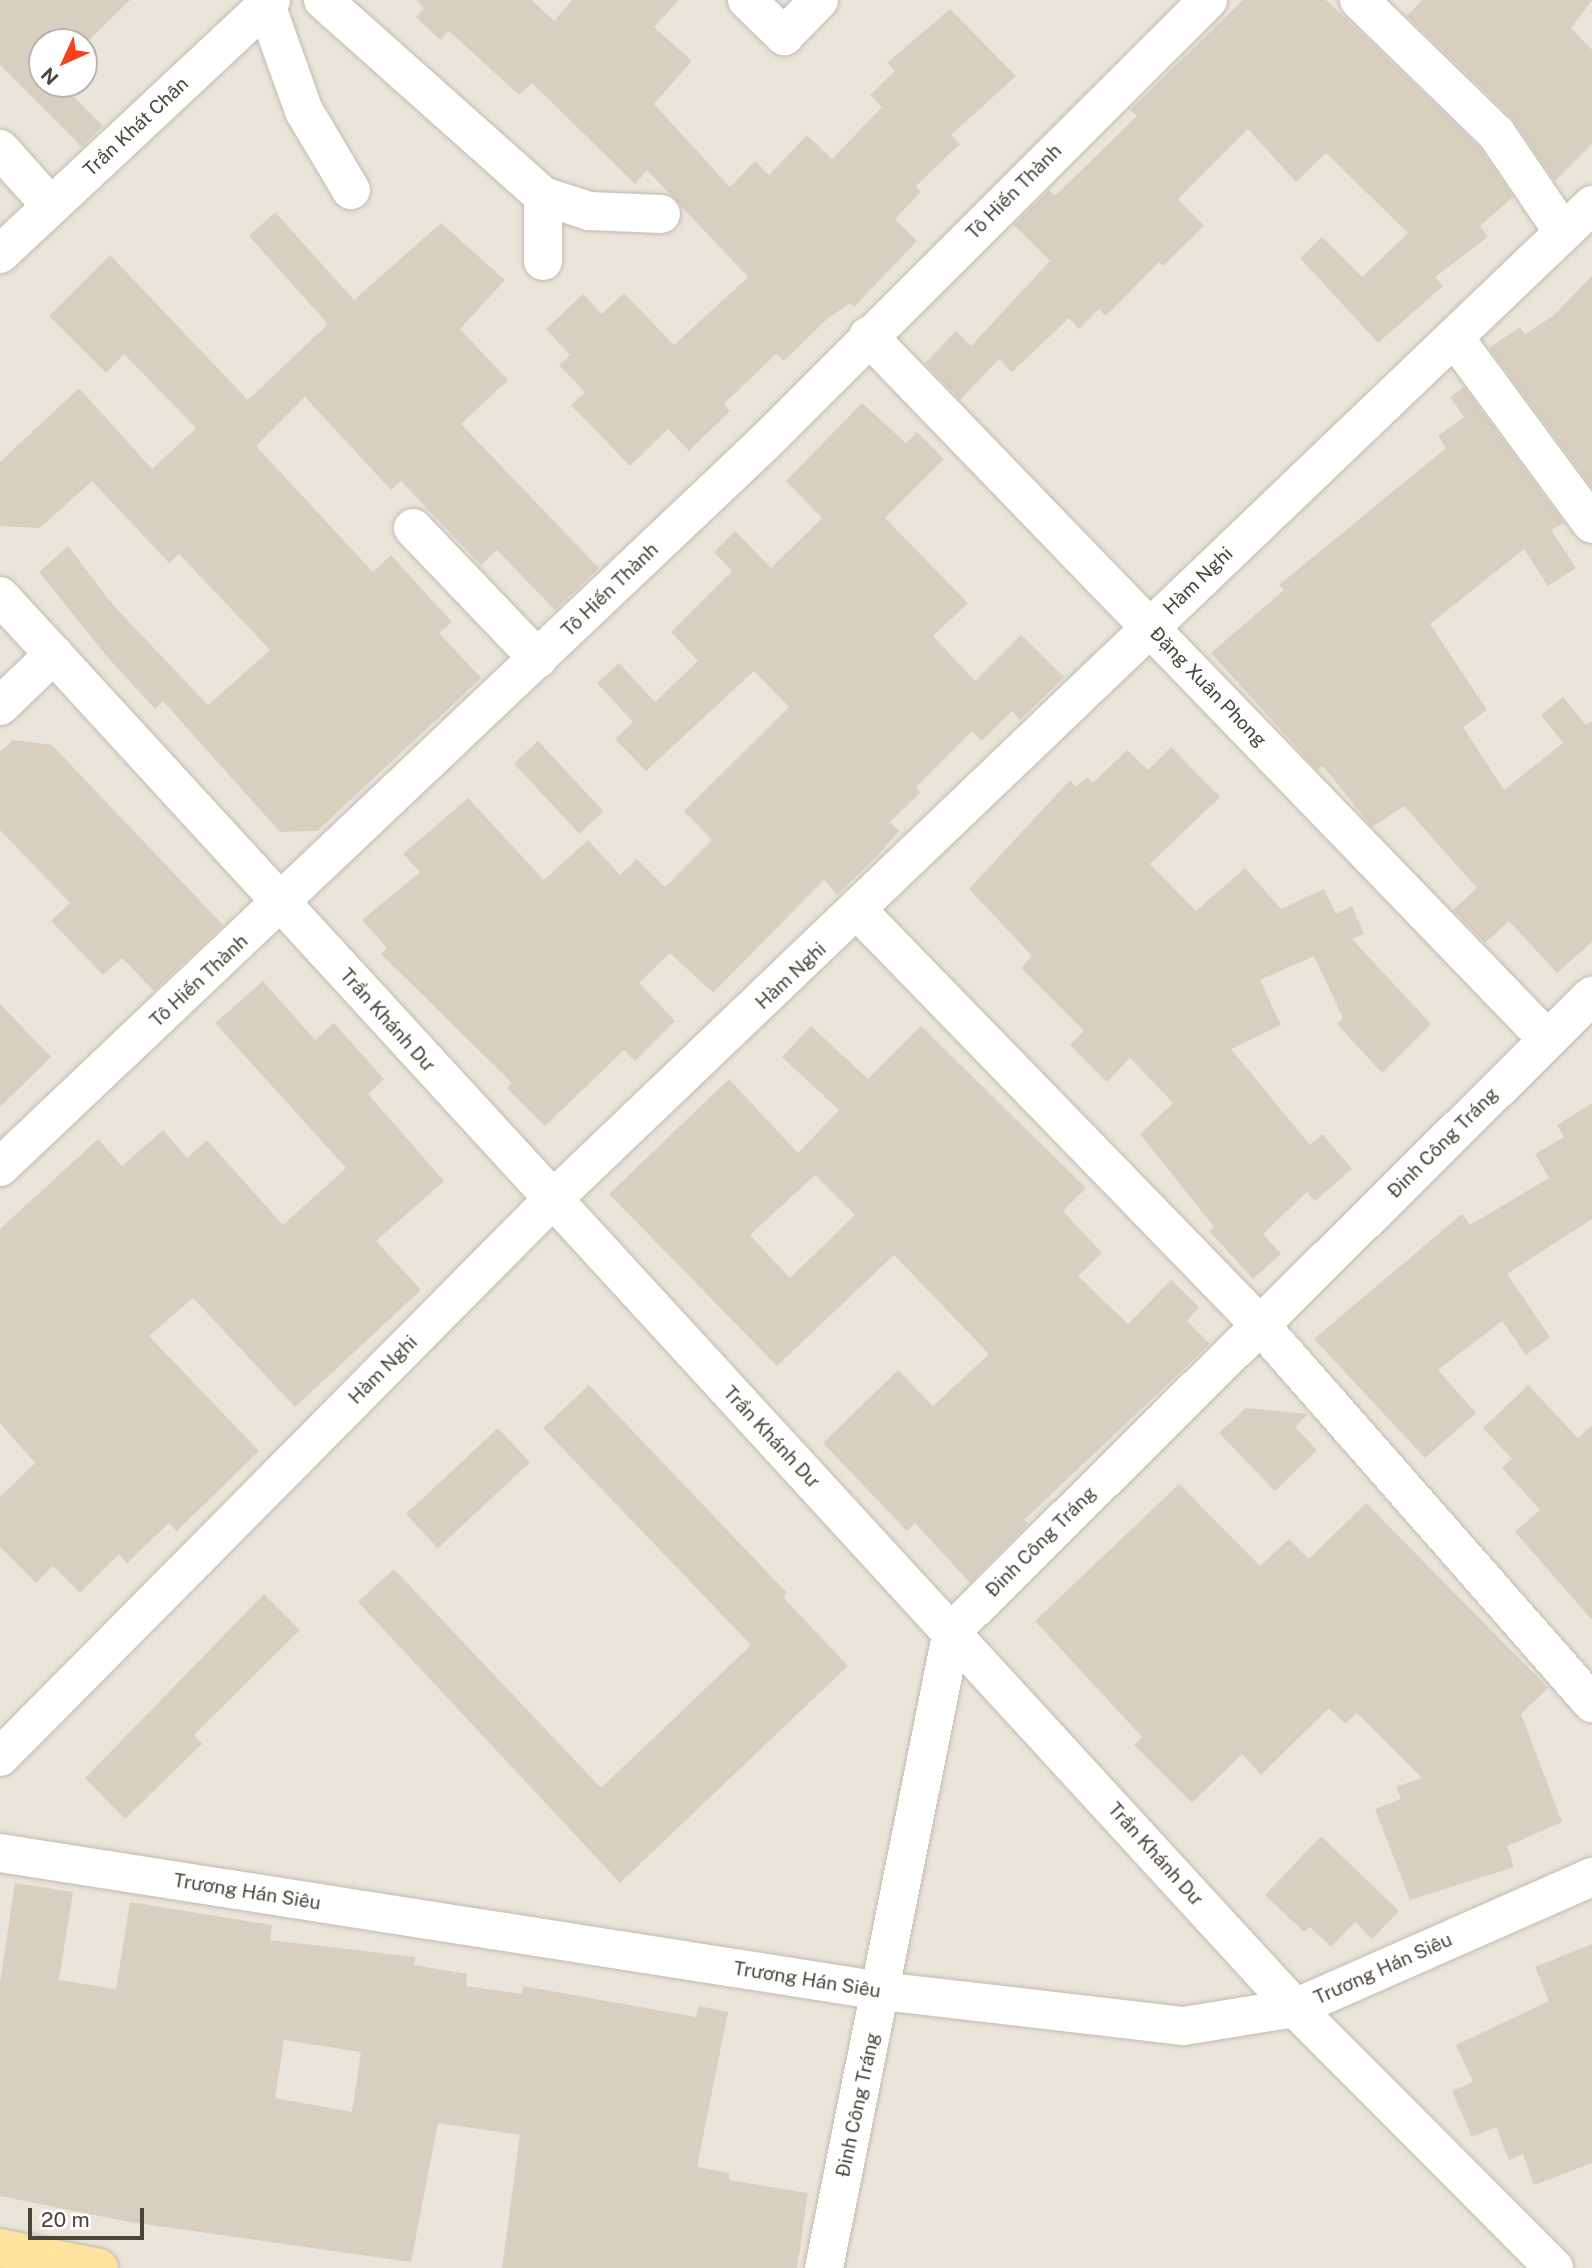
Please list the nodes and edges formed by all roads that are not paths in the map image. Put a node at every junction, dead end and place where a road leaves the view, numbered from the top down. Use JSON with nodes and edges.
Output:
{"nodes":[{"id":1,"x":323,"y":0,"type":"edge"},
{"id":2,"x":747,"y":0,"type":"edge"},
{"id":3,"x":819,"y":0,"type":"edge"},
{"id":4,"x":1208,"y":0,"type":"edge"},
{"id":5,"x":1359,"y":0,"type":"edge"},
{"id":6,"x":269,"y":2,"type":"edge"},
{"id":7,"x":0,"y":149,"type":"edge"},
{"id":8,"x":351,"y":190,"type":"dead end"},
{"id":9,"x":543,"y":196,"type":"junction"},
{"id":10,"x":1592,"y":205,"type":"edge"},
{"id":11,"x":51,"y":206,"type":"junction"},
{"id":12,"x":661,"y":214,"type":"dead end"},
{"id":13,"x":1563,"y":232,"type":"junction"},
{"id":14,"x":0,"y":254,"type":"edge"},
{"id":15,"x":543,"y":261,"type":"dead end"},
{"id":16,"x":868,"y":336,"type":"junction"},
{"id":17,"x":1454,"y":337,"type":"junction"},
{"id":18,"x":1592,"y":524,"type":"edge"},
{"id":19,"x":413,"y":528,"type":"dead end"},
{"id":20,"x":0,"y":596,"type":"edge"},
{"id":21,"x":1151,"y":627,"type":"junction"},
{"id":22,"x":54,"y":654,"type":"junction"},
{"id":23,"x":538,"y":659,"type":"junction"},
{"id":24,"x":0,"y":706,"type":"edge"},
{"id":25,"x":282,"y":904,"type":"junction"},
{"id":26,"x":859,"y":912,"type":"junction"},
{"id":27,"x":1592,"y":996,"type":"edge"},
{"id":28,"x":1547,"y":1039,"type":"junction"},
{"id":29,"x":0,"y":1167,"type":"edge"},
{"id":30,"x":551,"y":1201,"type":"junction"},
{"id":31,"x":1261,"y":1325,"type":"junction"},
{"id":32,"x":952,"y":1631,"type":"junction"},
{"id":33,"x":1592,"y":1703,"type":"edge"},
{"id":34,"x":0,"y":1757,"type":"edge"},
{"id":35,"x":0,"y":1853,"type":"edge"},
{"id":36,"x":1592,"y":1877,"type":"edge"},
{"id":37,"x":881,"y":1992,"type":"junction"},
{"id":38,"x":1295,"y":2008,"type":"junction"},
{"id":39,"x":0,"y":2248,"type":"edge"},
{"id":40,"x":99,"y":2268,"type":"edge"},
{"id":41,"x":824,"y":2268,"type":"edge"},
{"id":42,"x":1554,"y":2268,"type":"edge"}],
"edges":[{"from":1,"to":9,"type":"street"},
{"from":2,"to":3,"type":"street"},
{"from":4,"to":16,"type":"street","name":"Tô Hiến Thành"},
{"from":5,"to":13,"type":"street"},
{"from":6,"to":8,"type":"street"},
{"from":6,"to":11,"type":"street","name":"Trần Khát Chân"},
{"from":7,"to":11,"type":"street"},
{"from":9,"to":12,"type":"street"},
{"from":9,"to":15,"type":"street"},
{"from":10,"to":13,"type":"street","name":"Hàm Nghi"},
{"from":11,"to":14,"type":"street","name":"Trần Khát Chân"},
{"from":13,"to":17,"type":"street","name":"Hàm Nghi"},
{"from":16,"to":21,"type":"street","name":"Đặng Xuân Phong"},
{"from":16,"to":23,"type":"street","name":"Tô Hiến Thành"},
{"from":17,"to":18,"type":"street"},
{"from":17,"to":21,"type":"street","name":"Hàm Nghi"},
{"from":19,"to":23,"type":"street"},
{"from":20,"to":22,"type":"street","name":"Trần Khánh Dư"},
{"from":21,"to":26,"type":"street","name":"Hàm Nghi"},
{"from":21,"to":28,"type":"street","name":"Đặng Xuân Phong"},
{"from":22,"to":24,"type":"street"},
{"from":22,"to":25,"type":"street","name":"Trần Khánh Dư"},
{"from":23,"to":25,"type":"street","name":"Tô Hiến Thành"},
{"from":25,"to":29,"type":"street","name":"Tô Hiến Thành"},
{"from":25,"to":30,"type":"street","name":"Trần Khánh Dư"},
{"from":26,"to":30,"type":"street","name":"Hàm Nghi"},
{"from":26,"to":31,"type":"street"},
{"from":27,"to":28,"type":"street","name":"Đinh Công Tráng"},
{"from":28,"to":31,"type":"street","name":"Đinh Công Tráng"},
{"from":30,"to":32,"type":"street","name":"Trần Khánh Dư"},
{"from":30,"to":34,"type":"street","name":"Hàm Nghi"},
{"from":31,"to":32,"type":"street","name":"Đinh Công Tráng"},
{"from":31,"to":33,"type":"street"},
{"from":32,"to":37,"type":"street","name":"Đinh Công Tráng"},
{"from":32,"to":38,"type":"street","name":"Trần Khánh Dư"},
{"from":35,"to":37,"type":"street","name":"Trương Hán Siêu"},
{"from":36,"to":38,"type":"street","name":"Trương Hán Siêu"},
{"from":37,"to":38,"type":"street","name":"Trương Hán Siêu"},
{"from":37,"to":41,"type":"street","name":"Đinh Công Tráng"},
{"from":38,"to":42,"type":"street","name":"Trần Khánh Dư"},
{"from":39,"to":40,"type":"main road"}]}
